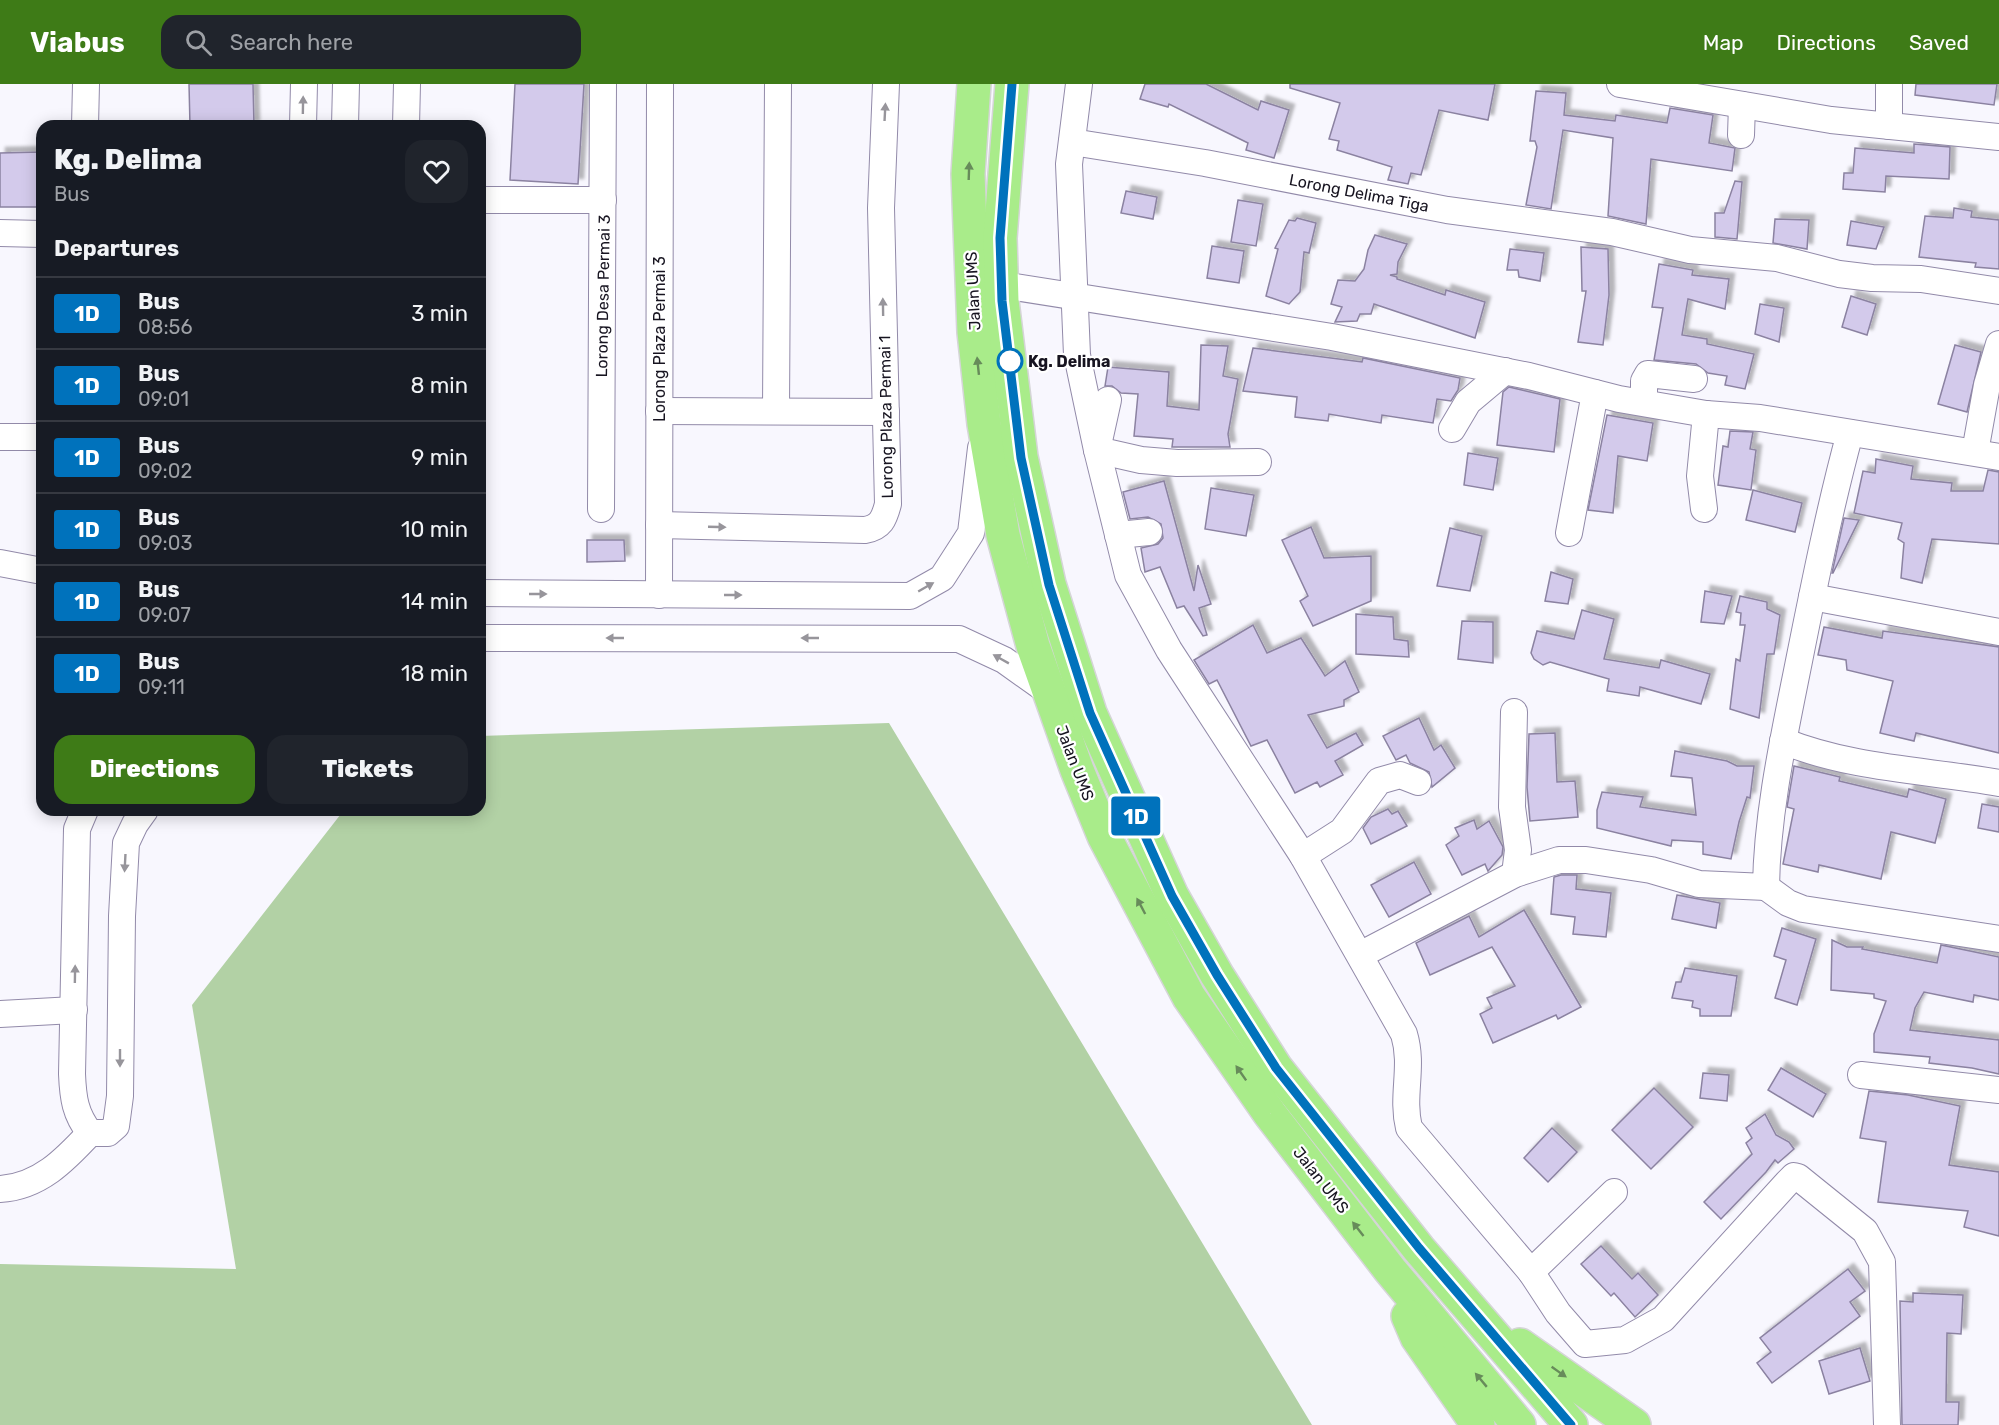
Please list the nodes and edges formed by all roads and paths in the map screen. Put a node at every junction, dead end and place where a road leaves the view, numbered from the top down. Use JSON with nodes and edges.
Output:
{"nodes":[{"id":1,"x":86,"y":84,"type":"edge"},
{"id":2,"x":304,"y":84,"type":"edge"},
{"id":3,"x":346,"y":84,"type":"edge"},
{"id":4,"x":407,"y":84,"type":"edge"},
{"id":5,"x":603,"y":84,"type":"edge"},
{"id":6,"x":660,"y":84,"type":"edge"},
{"id":7,"x":778,"y":84,"type":"edge"},
{"id":8,"x":886,"y":84,"type":"edge"},
{"id":9,"x":974,"y":84,"type":"edge"},
{"id":10,"x":1012,"y":84,"type":"edge"},
{"id":11,"x":1079,"y":84,"type":"edge"},
{"id":12,"x":1620,"y":84,"type":"edge"},
{"id":13,"x":1889,"y":84,"type":"edge"},
{"id":14,"x":1743,"y":105,"type":"junction"},
{"id":15,"x":85,"y":120,"type":"edge"},
{"id":16,"x":303,"y":120,"type":"edge"},
{"id":17,"x":345,"y":120,"type":"edge"},
{"id":18,"x":406,"y":120,"type":"edge"},
{"id":19,"x":1889,"y":126,"type":"junction"},
{"id":20,"x":1741,"y":135,"type":"dead end"},
{"id":21,"x":1999,"y":137,"type":"edge"},
{"id":22,"x":1072,"y":142,"type":"junction"},
{"id":23,"x":486,"y":200,"type":"edge"},
{"id":24,"x":603,"y":200,"type":"junction"},
{"id":25,"x":0,"y":233,"type":"edge"},
{"id":26,"x":36,"y":234,"type":"edge"},
{"id":27,"x":1002,"y":285,"type":"junction"},
{"id":28,"x":1999,"y":291,"type":"edge"},
{"id":29,"x":1073,"y":296,"type":"junction"},
{"id":30,"x":1999,"y":344,"type":"edge"},
{"id":31,"x":1505,"y":371,"type":"junction"},
{"id":32,"x":1694,"y":379,"type":"dead end"},
{"id":33,"x":1595,"y":393,"type":"junction"},
{"id":34,"x":1108,"y":400,"type":"dead end"},
{"id":35,"x":1644,"y":402,"type":"junction"},
{"id":36,"x":659,"y":411,"type":"junction"},
{"id":37,"x":776,"y":411,"type":"junction"},
{"id":38,"x":886,"y":412,"type":"junction"},
{"id":39,"x":1706,"y":414,"type":"junction"},
{"id":40,"x":984,"y":424,"type":"junction"},
{"id":41,"x":1452,"y":429,"type":"dead end"},
{"id":42,"x":1850,"y":433,"type":"junction"},
{"id":43,"x":0,"y":437,"type":"edge"},
{"id":44,"x":36,"y":437,"type":"edge"},
{"id":45,"x":1097,"y":450,"type":"junction"},
{"id":46,"x":1987,"y":455,"type":"edge"},
{"id":47,"x":1258,"y":462,"type":"dead end"},
{"id":48,"x":601,"y":509,"type":"dead end"},
{"id":49,"x":1704,"y":509,"type":"dead end"},
{"id":50,"x":659,"y":525,"type":"junction"},
{"id":51,"x":1149,"y":532,"type":"dead end"},
{"id":52,"x":1569,"y":533,"type":"dead end"},
{"id":53,"x":1118,"y":535,"type":"junction"},
{"id":54,"x":0,"y":562,"type":"edge"},
{"id":55,"x":36,"y":570,"type":"edge"},
{"id":56,"x":486,"y":593,"type":"edge"},
{"id":57,"x":658,"y":595,"type":"junction"},
{"id":58,"x":1812,"y":597,"type":"junction"},
{"id":59,"x":1999,"y":632,"type":"edge"},
{"id":60,"x":486,"y":638,"type":"edge"},
{"id":61,"x":1049,"y":692,"type":"junction"},
{"id":62,"x":1514,"y":712,"type":"dead end"},
{"id":63,"x":1783,"y":741,"type":"junction"},
{"id":64,"x":1418,"y":782,"type":"dead end"},
{"id":65,"x":1999,"y":783,"type":"edge"},
{"id":66,"x":82,"y":816,"type":"edge"},
{"id":67,"x":141,"y":816,"type":"edge"},
{"id":68,"x":1303,"y":856,"type":"junction"},
{"id":69,"x":1515,"y":874,"type":"junction"},
{"id":70,"x":1766,"y":888,"type":"junction"},
{"id":71,"x":1999,"y":939,"type":"edge"},
{"id":72,"x":1360,"y":955,"type":"junction"},
{"id":73,"x":74,"y":1010,"type":"junction"},
{"id":74,"x":0,"y":1014,"type":"edge"},
{"id":75,"x":1861,"y":1075,"type":"dead end"},
{"id":76,"x":1999,"y":1090,"type":"edge"},
{"id":77,"x":90,"y":1133,"type":"junction"},
{"id":78,"x":0,"y":1189,"type":"edge"},
{"id":79,"x":1614,"y":1192,"type":"dead end"},
{"id":80,"x":1390,"y":1270,"type":"junction"},
{"id":81,"x":1531,"y":1272,"type":"junction"},
{"id":82,"x":1476,"y":1315,"type":"junction"},
{"id":83,"x":1478,"y":1425,"type":"edge"},
{"id":84,"x":1519,"y":1425,"type":"edge"},
{"id":85,"x":1571,"y":1425,"type":"edge"},
{"id":86,"x":1634,"y":1425,"type":"edge"},
{"id":87,"x":1887,"y":1425,"type":"edge"}],
"edges":[{"from":1,"to":15,"type":"street"},
{"from":16,"to":2,"type":"street","one_way":true},
{"from":3,"to":17,"type":"street"},
{"from":4,"to":18,"type":"street"},
{"from":5,"to":24,"type":"street","name":"Lorong Desa Permai 3"},
{"from":6,"to":36,"type":"street","name":"Lorong Plaza Permai 3"},
{"from":7,"to":37,"type":"street"},
{"from":38,"to":8,"type":"street","name":"Lorong Plaza Permai 1","one_way":true},
{"from":40,"to":9,"type":"highway","name":"Jalan UMS","one_way":true},
{"from":10,"to":27,"type":"highway","name":"Jalan UMS"},
{"from":11,"to":22,"type":"street"},
{"from":12,"to":14,"type":"street"},
{"from":13,"to":19,"type":"street"},
{"from":14,"to":19,"type":"street"},
{"from":14,"to":20,"type":"street"},
{"from":19,"to":21,"type":"street"},
{"from":22,"to":28,"type":"street","name":"Lorong Delima Tiga"},
{"from":22,"to":29,"type":"street"},
{"from":23,"to":24,"type":"street"},
{"from":24,"to":48,"type":"street","name":"Lorong Desa Permai 3"},
{"from":25,"to":26,"type":"street"},
{"from":27,"to":29,"type":"street"},
{"from":27,"to":82,"type":"highway","name":"Jalan UMS"},
{"from":29,"to":31,"type":"street"},
{"from":29,"to":45,"type":"street"},
{"from":30,"to":46,"type":"street"},
{"from":31,"to":33,"type":"street"},
{"from":31,"to":41,"type":"street"},
{"from":32,"to":35,"type":"street"},
{"from":33,"to":35,"type":"street"},
{"from":33,"to":52,"type":"street"},
{"from":34,"to":45,"type":"street"},
{"from":35,"to":39,"type":"street"},
{"from":36,"to":37,"type":"street"},
{"from":36,"to":50,"type":"street","name":"Lorong Plaza Permai 3"},
{"from":37,"to":38,"type":"street"},
{"from":50,"to":38,"type":"street","name":"Lorong Plaza Permai 1","one_way":true},
{"from":39,"to":42,"type":"street"},
{"from":39,"to":49,"type":"street"},
{"from":57,"to":40,"type":"street","one_way":true},
{"from":40,"to":61,"type":"highway","name":"Jalan UMS"},
{"from":42,"to":46,"type":"street"},
{"from":42,"to":58,"type":"street"},
{"from":43,"to":44,"type":"street"},
{"from":45,"to":47,"type":"street"},
{"from":45,"to":53,"type":"street"},
{"from":50,"to":57,"type":"street","name":"Lorong Plaza Permai 3"},
{"from":51,"to":53,"type":"street"},
{"from":53,"to":68,"type":"street"},
{"from":54,"to":55,"type":"street"},
{"from":56,"to":57,"type":"street","one_way":true},
{"from":58,"to":59,"type":"street"},
{"from":58,"to":63,"type":"street"},
{"from":61,"to":60,"type":"street","one_way":true},
{"from":80,"to":61,"type":"highway","name":"Jalan UMS","one_way":true},
{"from":62,"to":69,"type":"street"},
{"from":63,"to":65,"type":"street"},
{"from":63,"to":70,"type":"street"},
{"from":64,"to":68,"type":"street"},
{"from":73,"to":66,"type":"street","one_way":true},
{"from":67,"to":77,"type":"street","one_way":true},
{"from":68,"to":72,"type":"street"},
{"from":69,"to":70,"type":"street"},
{"from":69,"to":72,"type":"street"},
{"from":70,"to":71,"type":"street"},
{"from":72,"to":81,"type":"street"},
{"from":73,"to":74,"type":"street"},
{"from":73,"to":77,"type":"street"},
{"from":75,"to":76,"type":"street"},
{"from":77,"to":78,"type":"street"},
{"from":79,"to":81,"type":"street"},
{"from":80,"to":83,"type":"highway"},
{"from":84,"to":80,"type":"highway","name":"Jalan UMS","one_way":true},
{"from":81,"to":87,"type":"street"},
{"from":82,"to":85,"type":"highway","name":"Jalan UMS"},
{"from":82,"to":86,"type":"highway","one_way":true}]}
